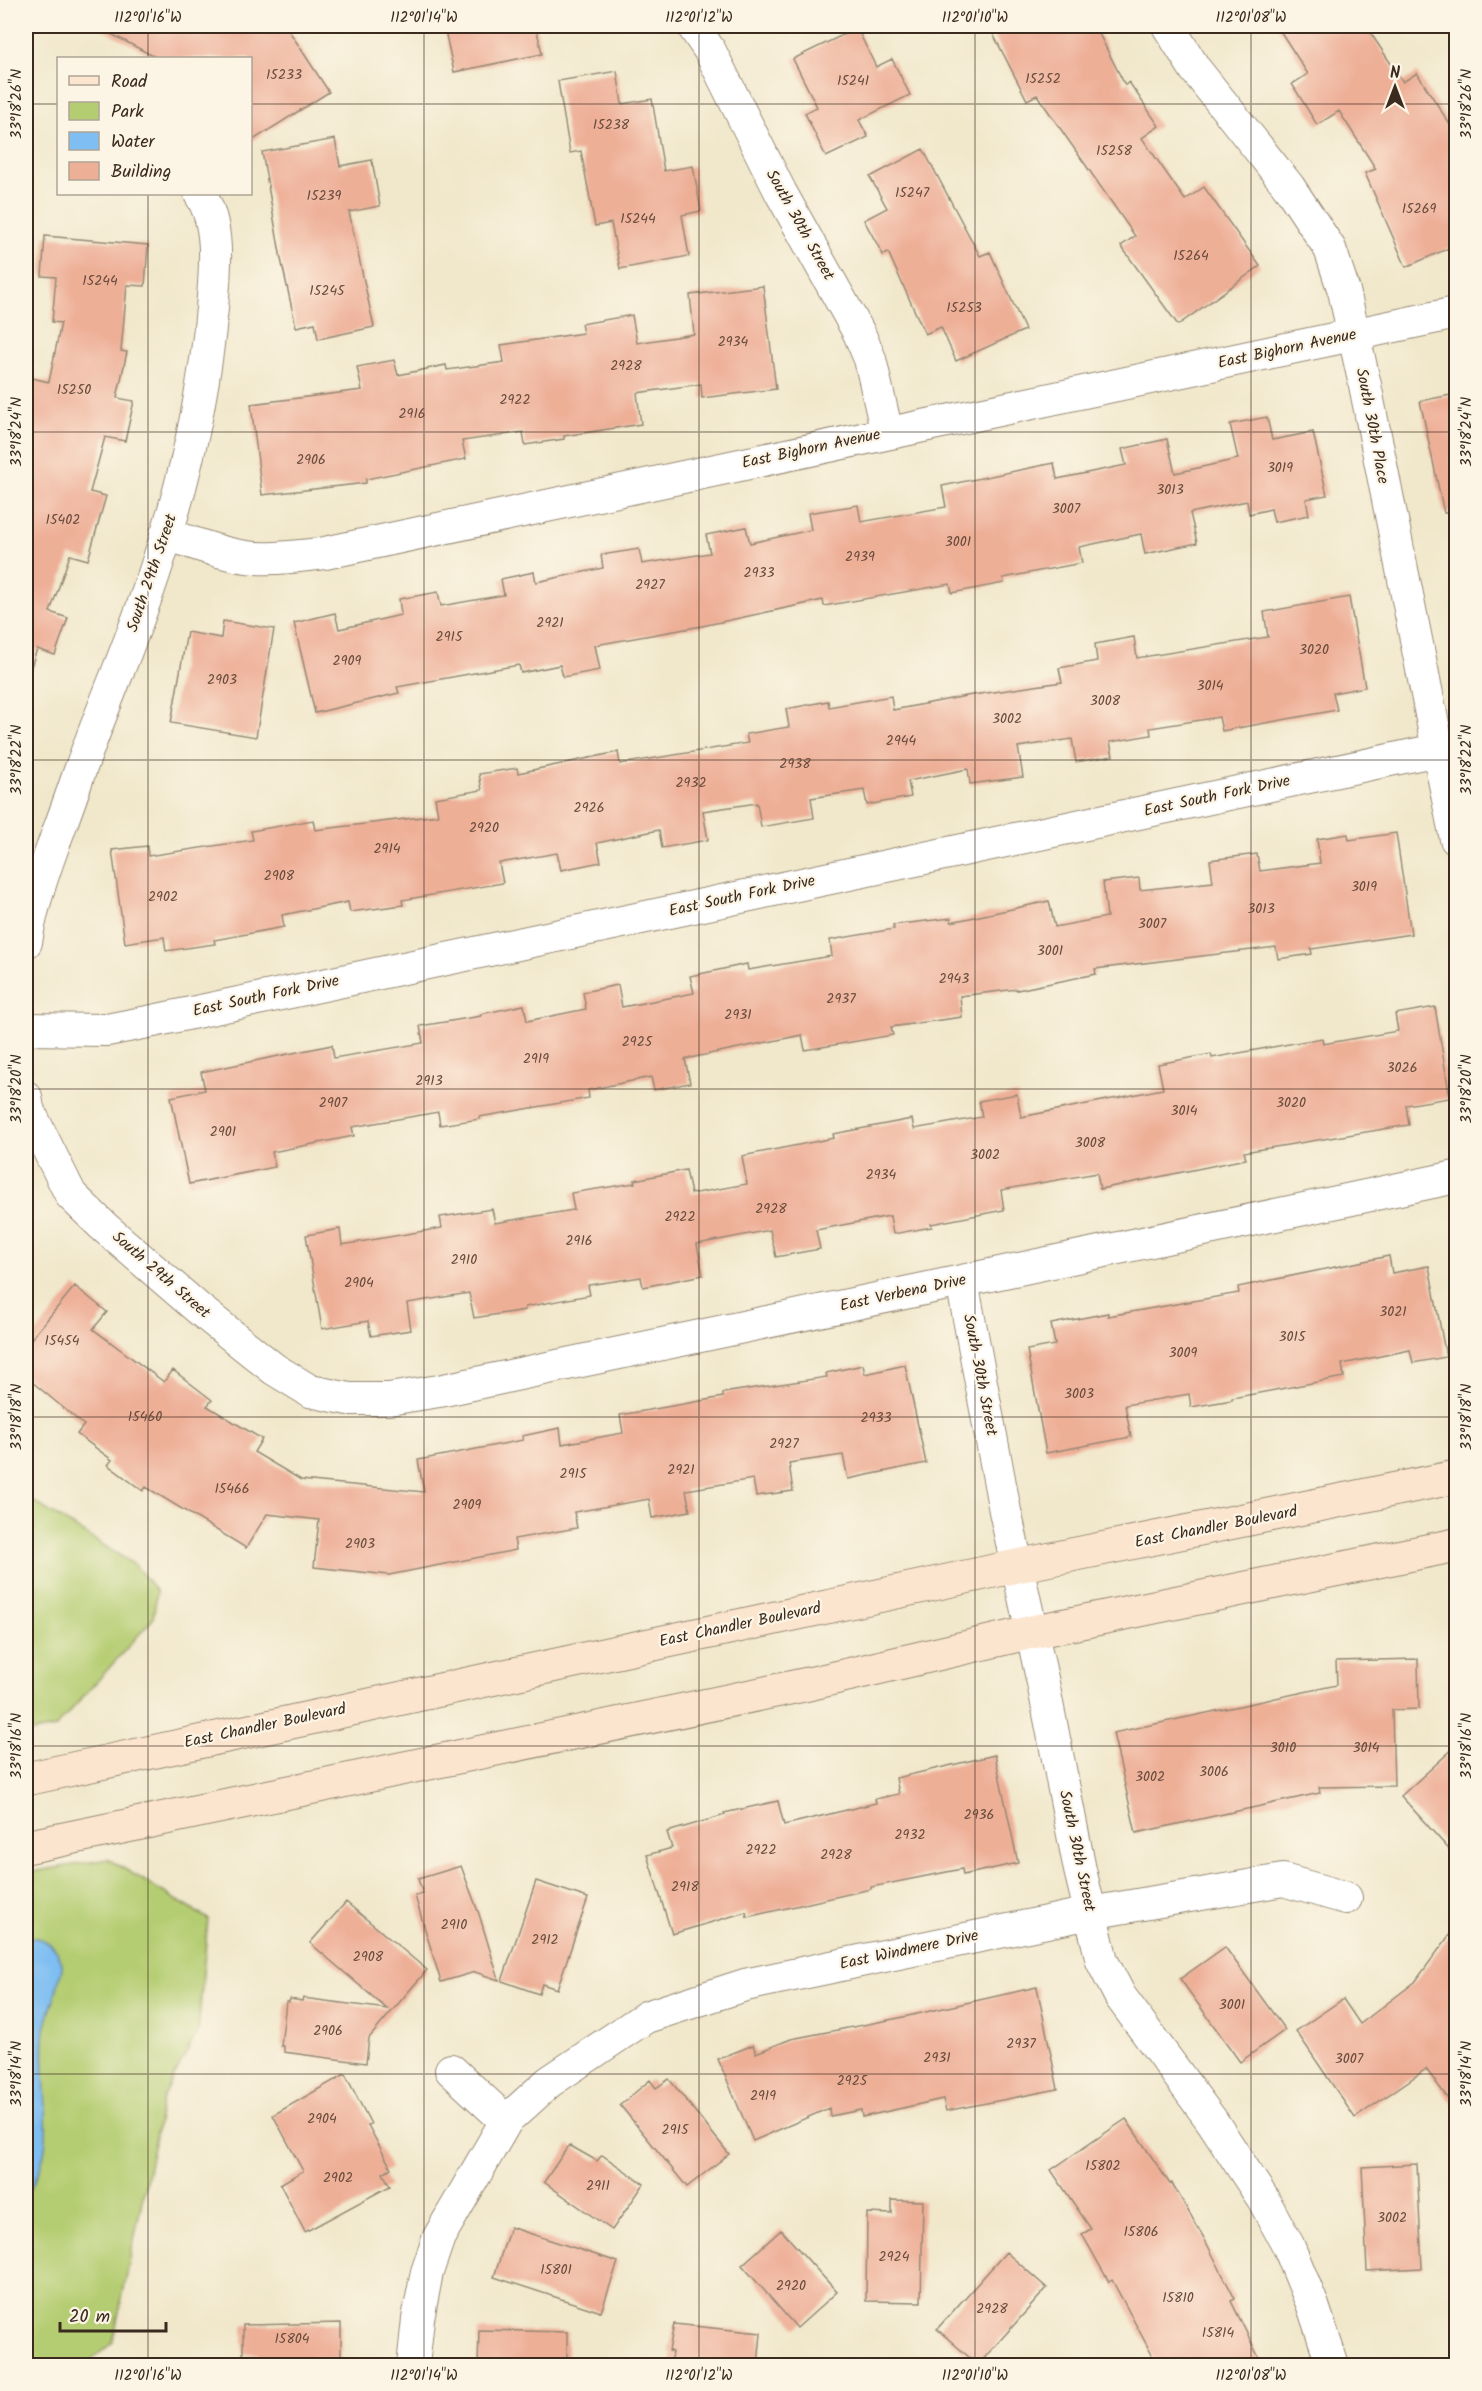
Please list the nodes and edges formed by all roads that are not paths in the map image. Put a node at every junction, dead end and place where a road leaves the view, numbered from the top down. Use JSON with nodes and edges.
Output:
{"nodes":[{"id":1,"x":693,"y":26,"type":"edge"},
{"id":2,"x":1168,"y":26,"type":"edge"},
{"id":3,"x":201,"y":195,"type":"edge"},
{"id":4,"x":1456,"y":313,"type":"edge"},
{"id":5,"x":1354,"y":335,"type":"junction"},
{"id":6,"x":886,"y":433,"type":"junction"},
{"id":7,"x":166,"y":534,"type":"junction"},
{"id":8,"x":1447,"y":748,"type":"edge"},
{"id":9,"x":1456,"y":839,"type":"edge"},
{"id":10,"x":26,"y":942,"type":"edge"},
{"id":11,"x":26,"y":1029,"type":"edge"},
{"id":12,"x":26,"y":1097,"type":"edge"},
{"id":13,"x":1456,"y":1177,"type":"edge"},
{"id":14,"x":962,"y":1281,"type":"junction"},
{"id":15,"x":348,"y":1399,"type":"joint"},
{"id":16,"x":1456,"y":1477,"type":"edge"},
{"id":17,"x":1456,"y":1545,"type":"edge"},
{"id":18,"x":1017,"y":1566,"type":"junction"},
{"id":19,"x":1032,"y":1632,"type":"junction"},
{"id":20,"x":26,"y":1779,"type":"edge"},
{"id":21,"x":26,"y":1847,"type":"edge"},
{"id":22,"x":1346,"y":1898,"type":"dead end"},
{"id":23,"x":1090,"y":1913,"type":"junction"},
{"id":24,"x":451,"y":2070,"type":"dead end"},
{"id":25,"x":506,"y":2121,"type":"junction"},
{"id":26,"x":413,"y":2366,"type":"edge"},
{"id":27,"x":1333,"y":2366,"type":"edge"}],
"edges":[{"from":1,"to":6,"type":"street","name":"South 30th Street"},
{"from":2,"to":5,"type":"street","name":"South 30th Place"},
{"from":3,"to":7,"type":"street","name":"South 29th Street"},
{"from":4,"to":5,"type":"street","name":"East Bighorn Avenue"},
{"from":5,"to":6,"type":"street","name":"East Bighorn Avenue"},
{"from":5,"to":8,"type":"street","name":"South 30th Place"},
{"from":6,"to":7,"type":"street","name":"East Bighorn Avenue"},
{"from":7,"to":10,"type":"street","name":"South 29th Street"},
{"from":8,"to":9,"type":"street","name":"South 30th Place"},
{"from":8,"to":11,"type":"street","name":"East South Fork Drive"},
{"from":12,"to":15,"type":"street","name":"South 29th Street"},
{"from":13,"to":14,"type":"street","name":"East Verbena Drive"},
{"from":14,"to":15,"type":"street","name":"East Verbena Drive"},
{"from":14,"to":18,"type":"street","name":"South 30th Street"},
{"from":16,"to":18,"type":"main road","name":"East Chandler Boulevard"},
{"from":17,"to":19,"type":"main road"},
{"from":18,"to":19,"type":"street","name":"South 30th Street"},
{"from":18,"to":20,"type":"main road","name":"East Chandler Boulevard"},
{"from":19,"to":21,"type":"main road"},
{"from":19,"to":23,"type":"street","name":"South 30th Street"},
{"from":22,"to":23,"type":"street","name":"East Windmere Drive"},
{"from":23,"to":25,"type":"street","name":"East Windmere Drive"},
{"from":23,"to":27,"type":"street","name":"South 30th Street"},
{"from":24,"to":25,"type":"street"},
{"from":25,"to":26,"type":"street","name":"East Windmere Drive"}]}
